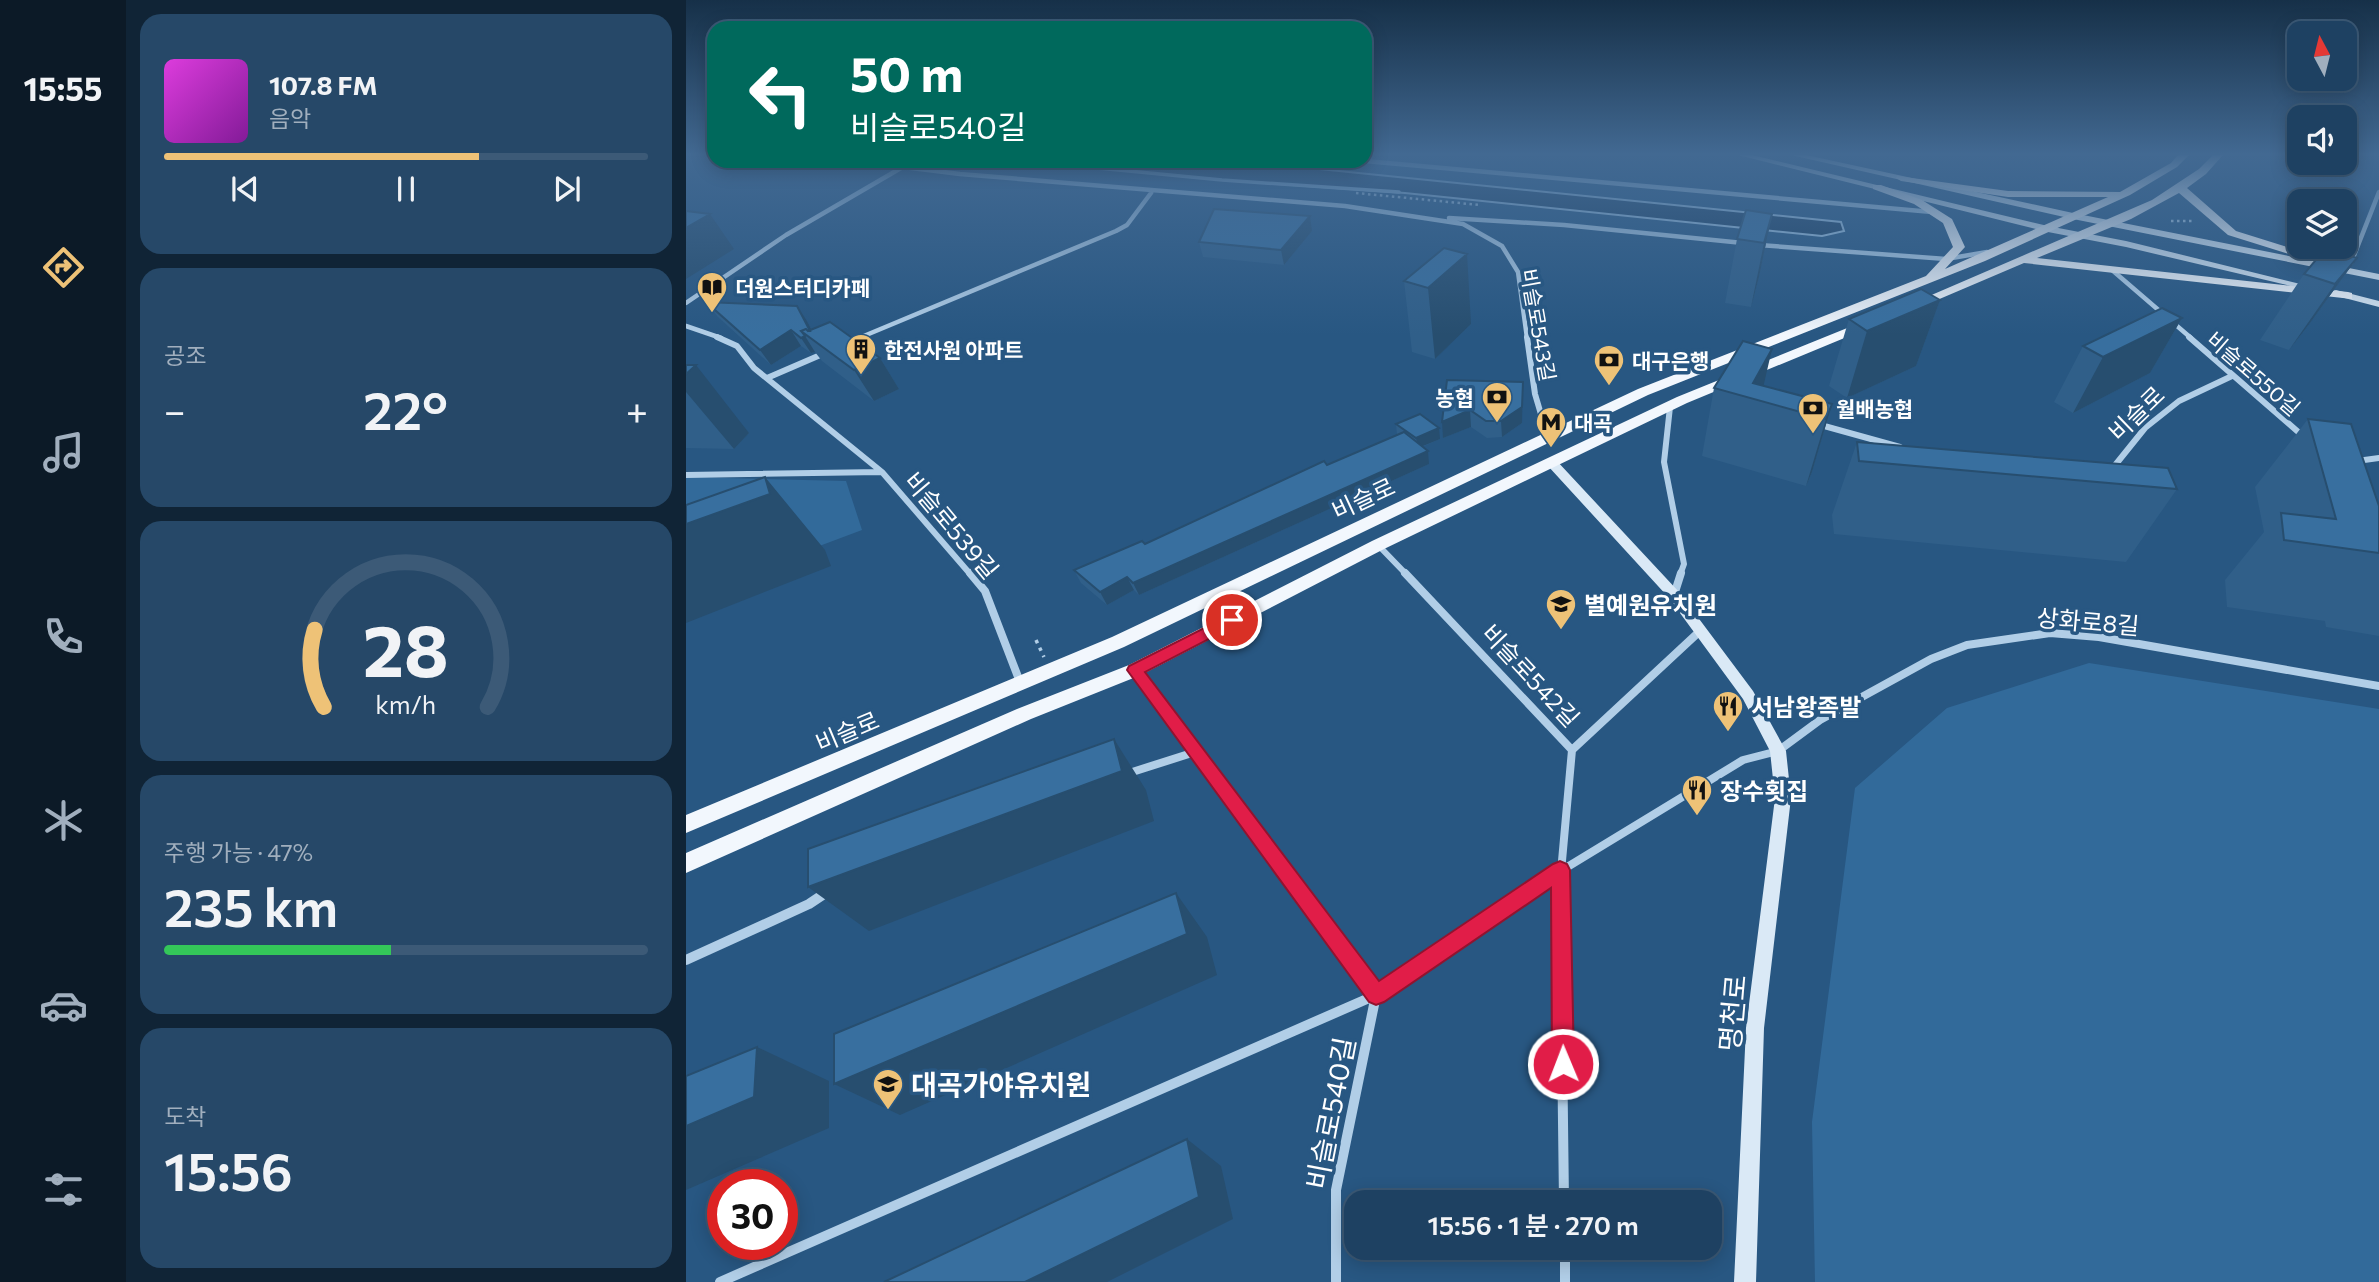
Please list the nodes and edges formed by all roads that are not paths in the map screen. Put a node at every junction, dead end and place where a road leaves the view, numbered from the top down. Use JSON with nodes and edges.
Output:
{"nodes":[{"id":1,"x":821,"y":215,"type":"edge"},
{"id":2,"x":1135,"y":215,"type":"edge"},
{"id":3,"x":1404,"y":215,"type":"joint"},
{"id":4,"x":1939,"y":215,"type":"edge"},
{"id":5,"x":2008,"y":215,"type":"edge"},
{"id":6,"x":2035,"y":215,"type":"edge"},
{"id":7,"x":2077,"y":215,"type":"edge"},
{"id":8,"x":2126,"y":215,"type":"edge"},
{"id":9,"x":2211,"y":215,"type":"edge"},
{"id":10,"x":2370,"y":215,"type":"edge"},
{"id":11,"x":2061,"y":222,"type":"junction"},
{"id":12,"x":2109,"y":223,"type":"junction"},
{"id":13,"x":2082,"y":236,"type":"junction"},
{"id":14,"x":1998,"y":250,"type":"junction"},
{"id":15,"x":1946,"y":259,"type":"junction"},
{"id":16,"x":2022,"y":260,"type":"junction"},
{"id":17,"x":2348,"y":269,"type":"junction"},
{"id":18,"x":2112,"y":270,"type":"junction"},
{"id":19,"x":2379,"y":277,"type":"edge"},
{"id":20,"x":1929,"y":279,"type":"junction"},
{"id":21,"x":2348,"y":296,"type":"junction"},
{"id":22,"x":686,"y":303,"type":"edge"},
{"id":23,"x":2379,"y":304,"type":"edge"},
{"id":24,"x":686,"y":326,"type":"edge"},
{"id":25,"x":841,"y":346,"type":"edge"},
{"id":26,"x":828,"y":351,"type":"edge"},
{"id":27,"x":2232,"y":376,"type":"junction"},
{"id":28,"x":767,"y":378,"type":"junction"},
{"id":29,"x":1670,"y":407,"type":"junction"},
{"id":30,"x":1813,"y":423,"type":"dead end"},
{"id":31,"x":1548,"y":438,"type":"junction"},
{"id":32,"x":2315,"y":446,"type":"edge"},
{"id":33,"x":1907,"y":449,"type":"edge"},
{"id":34,"x":2379,"y":458,"type":"edge"},
{"id":35,"x":2346,"y":462,"type":"edge"},
{"id":36,"x":1552,"y":463,"type":"junction"},
{"id":37,"x":882,"y":472,"type":"junction"},
{"id":38,"x":2108,"y":474,"type":"edge"},
{"id":39,"x":686,"y":475,"type":"edge"},
{"id":40,"x":1378,"y":545,"type":"junction"},
{"id":41,"x":1674,"y":595,"type":"junction"},
{"id":42,"x":1700,"y":631,"type":"junction"},
{"id":43,"x":1135,"y":670,"type":"junction"},
{"id":44,"x":1021,"y":683,"type":"junction"},
{"id":45,"x":2379,"y":686,"type":"edge"},
{"id":46,"x":1572,"y":750,"type":"junction"},
{"id":47,"x":1779,"y":751,"type":"junction"},
{"id":48,"x":1195,"y":752,"type":"junction"},
{"id":49,"x":1121,"y":775,"type":"edge"},
{"id":50,"x":686,"y":824,"type":"edge"},
{"id":51,"x":686,"y":863,"type":"edge"},
{"id":52,"x":1560,"y":870,"type":"junction"},
{"id":53,"x":832,"y":887,"type":"edge"},
{"id":54,"x":686,"y":960,"type":"edge"},
{"id":55,"x":1376,"y":995,"type":"junction"},
{"id":56,"x":1564,"y":1190,"type":"edge"},
{"id":57,"x":1565,"y":1260,"type":"edge"},
{"id":58,"x":720,"y":1282,"type":"edge"},
{"id":59,"x":1336,"y":1282,"type":"edge"},
{"id":60,"x":1565,"y":1282,"type":"edge"},
{"id":61,"x":1745,"y":1282,"type":"edge"}],
"edges":[{"from":1,"to":22,"type":"street"},
{"from":2,"to":25,"type":"street"},
{"from":3,"to":15,"type":"street"},
{"from":3,"to":31,"type":"street","name":"비슬로543길"},
{"from":4,"to":15,"type":"main road"},
{"from":5,"to":11,"type":"main road"},
{"from":6,"to":11,"type":"main road"},
{"from":7,"to":11,"type":"main road","name":"비슬로"},
{"from":8,"to":12,"type":"main road","name":"비슬로"},
{"from":9,"to":17,"type":"main road"},
{"from":10,"to":17,"type":"street"},
{"from":11,"to":12,"type":"main road"},
{"from":11,"to":13,"type":"main road"},
{"from":11,"to":14,"type":"main road","name":"비슬로"},
{"from":12,"to":13,"type":"main road","name":"비슬로"},
{"from":12,"to":17,"type":"main road"},
{"from":13,"to":16,"type":"main road","name":"비슬로"},
{"from":13,"to":21,"type":"main road"},
{"from":14,"to":15,"type":"street"},
{"from":14,"to":20,"type":"main road","name":"비슬로"},
{"from":15,"to":20,"type":"main road"},
{"from":16,"to":18,"type":"main road"},
{"from":16,"to":29,"type":"main road","name":"비슬로"},
{"from":17,"to":19,"type":"main road"},
{"from":18,"to":21,"type":"main road"},
{"from":18,"to":27,"type":"street","name":"비슬로550길"},
{"from":20,"to":31,"type":"main road","name":"비슬로"},
{"from":21,"to":23,"type":"main road"},
{"from":24,"to":28,"type":"street","name":"비슬로539길"},
{"from":26,"to":28,"type":"street"},
{"from":27,"to":32,"type":"street","name":"비슬로550길"},
{"from":27,"to":38,"type":"street","name":"비슬로"},
{"from":28,"to":37,"type":"street","name":"비슬로539길"},
{"from":29,"to":36,"type":"main road","name":"비슬로"},
{"from":29,"to":41,"type":"street"},
{"from":30,"to":33,"type":"street"},
{"from":31,"to":44,"type":"main road","name":"비슬로"},
{"from":34,"to":35,"type":"street"},
{"from":36,"to":40,"type":"main road","name":"비슬로"},
{"from":36,"to":41,"type":"main road","name":"명천로"},
{"from":37,"to":39,"type":"street","name":"비슬로539길"},
{"from":37,"to":44,"type":"street","name":"비슬로539길"},
{"from":40,"to":43,"type":"main road","name":"비슬로"},
{"from":40,"to":46,"type":"street","name":"비슬로542길"},
{"from":41,"to":42,"type":"main road","name":"명천로"},
{"from":42,"to":46,"type":"street"},
{"from":42,"to":47,"type":"main road","name":"명천로"},
{"from":43,"to":48,"type":"street"},
{"from":43,"to":51,"type":"main road","name":"비슬로"},
{"from":44,"to":50,"type":"main road","name":"비슬로"},
{"from":45,"to":47,"type":"street","name":"상화로8길"},
{"from":46,"to":52,"type":"street","name":"비슬로542길"},
{"from":47,"to":52,"type":"street"},
{"from":47,"to":61,"type":"main road","name":"명천로"},
{"from":48,"to":49,"type":"street"},
{"from":48,"to":55,"type":"street"},
{"from":52,"to":55,"type":"street"},
{"from":52,"to":56,"type":"street","name":"비슬로542길"},
{"from":53,"to":54,"type":"street"},
{"from":55,"to":58,"type":"street"},
{"from":55,"to":59,"type":"street","name":"비슬로540길"},
{"from":57,"to":60,"type":"street"}]}
